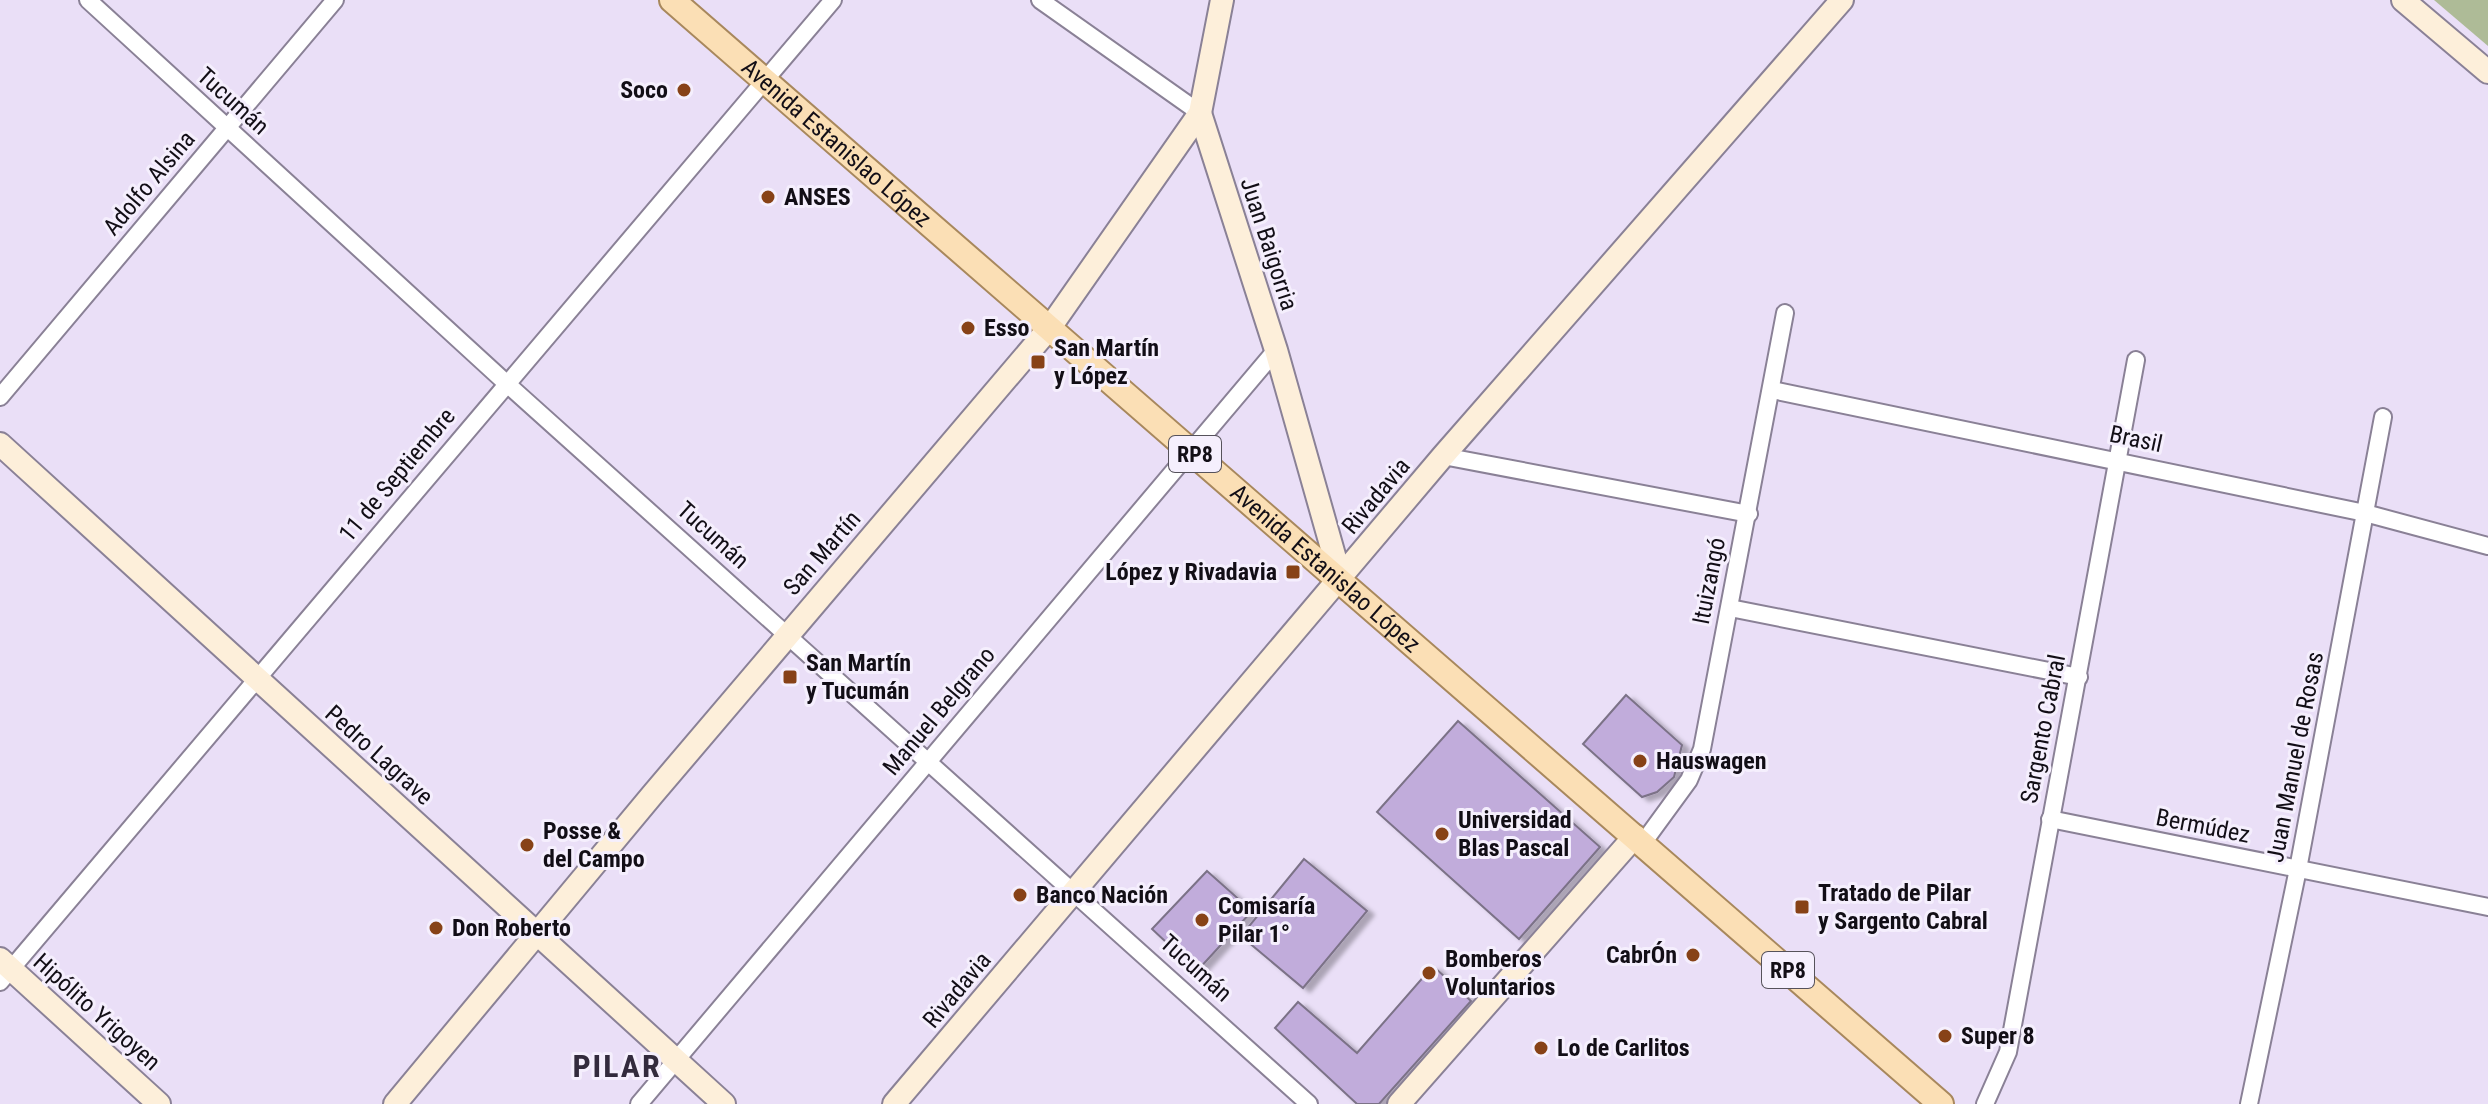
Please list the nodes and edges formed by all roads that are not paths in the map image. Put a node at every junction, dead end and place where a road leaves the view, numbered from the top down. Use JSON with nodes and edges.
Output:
{"nodes":[{"id":1,"x":88,"y":0,"type":"edge"},
{"id":2,"x":335,"y":0,"type":"edge"},
{"id":3,"x":672,"y":0,"type":"edge"},
{"id":4,"x":833,"y":0,"type":"edge"},
{"id":5,"x":1040,"y":0,"type":"edge"},
{"id":6,"x":1222,"y":0,"type":"edge"},
{"id":7,"x":1842,"y":0,"type":"edge"},
{"id":8,"x":2403,"y":0,"type":"edge"},
{"id":9,"x":2488,"y":72,"type":"edge"},
{"id":10,"x":764,"y":80,"type":"junction"},
{"id":11,"x":1200,"y":113,"type":"junction"},
{"id":12,"x":228,"y":128,"type":"junction"},
{"id":13,"x":1785,"y":313,"type":"dead end"},
{"id":14,"x":1051,"y":326,"type":"junction"},
{"id":15,"x":1276,"y":350,"type":"junction"},
{"id":16,"x":2136,"y":360,"type":"dead end"},
{"id":17,"x":506,"y":383,"type":"junction"},
{"id":18,"x":1772,"y":390,"type":"junction"},
{"id":19,"x":0,"y":397,"type":"edge"},
{"id":20,"x":2383,"y":417,"type":"dead end"},
{"id":21,"x":0,"y":444,"type":"edge"},
{"id":22,"x":1191,"y":451,"type":"junction"},
{"id":23,"x":1443,"y":456,"type":"junction"},
{"id":24,"x":2119,"y":460,"type":"junction"},
{"id":25,"x":2365,"y":513,"type":"junction"},
{"id":26,"x":1749,"y":514,"type":"junction"},
{"id":27,"x":2488,"y":546,"type":"edge"},
{"id":28,"x":1341,"y":580,"type":"junction"},
{"id":29,"x":1730,"y":608,"type":"junction"},
{"id":30,"x":788,"y":634,"type":"junction"},
{"id":31,"x":2079,"y":677,"type":"junction"},
{"id":32,"x":256,"y":678,"type":"junction"},
{"id":33,"x":929,"y":760,"type":"junction"},
{"id":34,"x":2050,"y":819,"type":"junction"},
{"id":35,"x":1639,"y":839,"type":"junction"},
{"id":36,"x":2298,"y":869,"type":"junction"},
{"id":37,"x":1075,"y":891,"type":"junction"},
{"id":38,"x":2488,"y":907,"type":"edge"},
{"id":39,"x":536,"y":932,"type":"junction"},
{"id":40,"x":4,"y":970,"type":"edge"},
{"id":41,"x":677,"y":1060,"type":"junction"},
{"id":42,"x":159,"y":1104,"type":"edge"},
{"id":43,"x":395,"y":1104,"type":"edge"},
{"id":44,"x":639,"y":1104,"type":"edge"},
{"id":45,"x":724,"y":1104,"type":"edge"},
{"id":46,"x":894,"y":1104,"type":"edge"},
{"id":47,"x":1309,"y":1104,"type":"edge"},
{"id":48,"x":1399,"y":1104,"type":"edge"},
{"id":49,"x":1941,"y":1104,"type":"edge"},
{"id":50,"x":1985,"y":1104,"type":"edge"},
{"id":51,"x":2249,"y":1104,"type":"edge"}],
"edges":[{"from":1,"to":12,"type":"street","name":"Tucumán"},
{"from":2,"to":12,"type":"street","name":"Adolfo Alsina"},
{"from":3,"to":10,"type":"main road","name":"Avenida Estanislao López","number":"RP8"},
{"from":4,"to":10,"type":"street","name":"11 de Septiembre"},
{"from":5,"to":11,"type":"street"},
{"from":6,"to":11,"type":"street","name":"San Martín"},
{"from":7,"to":23,"type":"street","name":"Rivadavia"},
{"from":8,"to":9,"type":"street"},
{"from":10,"to":14,"type":"main road","name":"Avenida Estanislao López","number":"RP8"},
{"from":10,"to":17,"type":"street","name":"11 de Septiembre"},
{"from":11,"to":14,"type":"street","name":"San Martín"},
{"from":11,"to":15,"type":"street","name":"Juan Baigorria"},
{"from":12,"to":17,"type":"street","name":"Tucumán"},
{"from":12,"to":19,"type":"street","name":"Adolfo Alsina"},
{"from":13,"to":18,"type":"street","name":"Ituizangó"},
{"from":14,"to":22,"type":"main road","name":"Avenida Estanislao López","number":"RP8"},
{"from":14,"to":30,"type":"street","name":"San Martín"},
{"from":15,"to":22,"type":"street","name":"Manuel Belgrano"},
{"from":15,"to":28,"type":"street","name":"Juan Baigorria"},
{"from":16,"to":24,"type":"street","name":"Sargento Cabral"},
{"from":17,"to":30,"type":"street","name":"Tucumán"},
{"from":17,"to":32,"type":"street","name":"11 de Septiembre"},
{"from":18,"to":24,"type":"street","name":"Brasil"},
{"from":18,"to":26,"type":"street","name":"Ituizangó"},
{"from":20,"to":25,"type":"street","name":"Juan Manuel de Rosas"},
{"from":21,"to":32,"type":"street","name":"Pedro Lagrave"},
{"from":22,"to":28,"type":"main road","name":"Avenida Estanislao López","number":"RP8"},
{"from":22,"to":33,"type":"street","name":"Manuel Belgrano"},
{"from":23,"to":26,"type":"street"},
{"from":23,"to":28,"type":"street","name":"Rivadavia"},
{"from":24,"to":25,"type":"street","name":"Brasil"},
{"from":24,"to":31,"type":"street","name":"Sargento Cabral"},
{"from":25,"to":27,"type":"street","name":"Brasil"},
{"from":25,"to":36,"type":"street","name":"Juan Manuel de Rosas"},
{"from":26,"to":29,"type":"street","name":"Ituizangó"},
{"from":28,"to":35,"type":"main road","name":"Avenida Estanislao López","number":"RP8"},
{"from":28,"to":37,"type":"street","name":"Rivadavia"},
{"from":29,"to":31,"type":"street"},
{"from":29,"to":35,"type":"street","name":"Ituizangó"},
{"from":30,"to":33,"type":"street","name":"Tucumán"},
{"from":30,"to":39,"type":"street","name":"San Martín"},
{"from":31,"to":34,"type":"street","name":"Sargento Cabral"},
{"from":32,"to":39,"type":"street","name":"Pedro Lagrave"},
{"from":32,"to":40,"type":"street","name":"11 de Septiembre"},
{"from":33,"to":37,"type":"street","name":"Tucumán"},
{"from":33,"to":41,"type":"street","name":"Manuel Belgrano"},
{"from":34,"to":36,"type":"street","name":"Bermúdez"},
{"from":34,"to":50,"type":"street","name":"Sargento Cabral"},
{"from":35,"to":48,"type":"street","name":"Ituizangó"},
{"from":35,"to":49,"type":"main road","name":"Avenida Estanislao López","number":"RP8"},
{"from":36,"to":38,"type":"street","name":"Bermúdez"},
{"from":36,"to":51,"type":"street","name":"Juan Manuel de Rosas"},
{"from":37,"to":46,"type":"street","name":"Rivadavia"},
{"from":37,"to":47,"type":"street","name":"Tucumán"},
{"from":39,"to":41,"type":"street","name":"Pedro Lagrave"},
{"from":39,"to":43,"type":"street","name":"San Martín"},
{"from":40,"to":42,"type":"street","name":"Hipólito Yrigoyen"},
{"from":41,"to":44,"type":"street","name":"Manuel Belgrano"},
{"from":41,"to":45,"type":"street","name":"Pedro Lagrave"}]}
